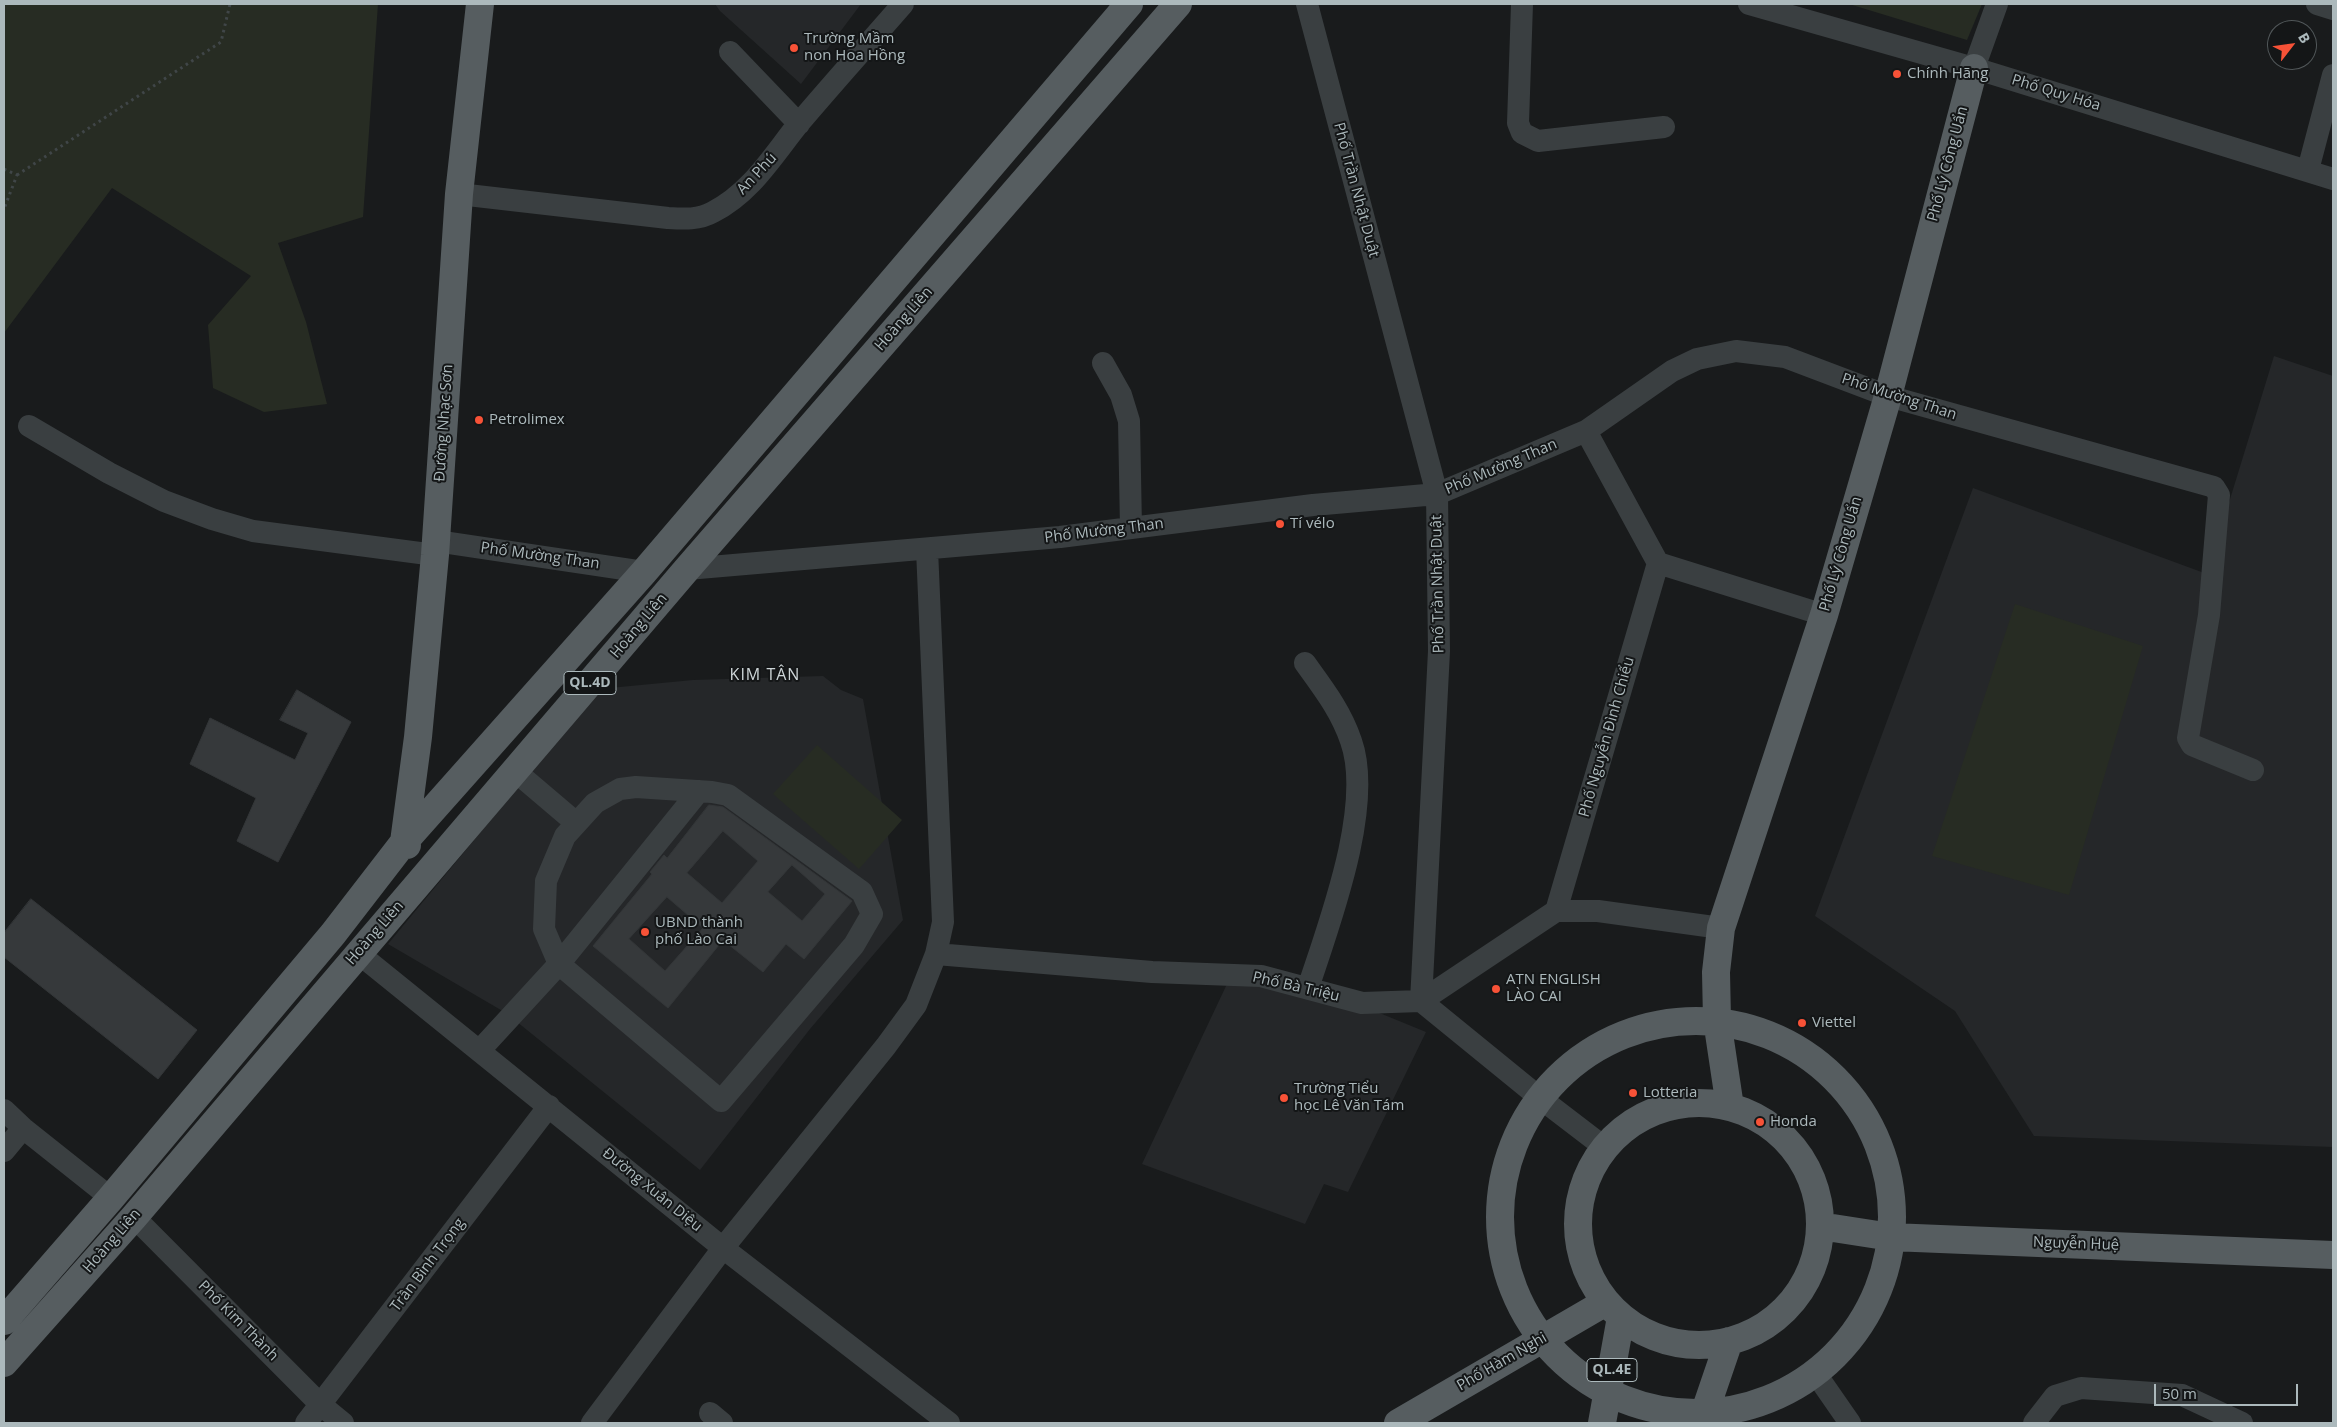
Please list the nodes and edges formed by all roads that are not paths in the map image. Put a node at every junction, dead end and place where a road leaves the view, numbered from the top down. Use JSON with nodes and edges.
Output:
{"nodes":[{"id":1,"x":480,"y":4,"type":"edge"},
{"id":2,"x":903,"y":4,"type":"edge"},
{"id":3,"x":1129,"y":4,"type":"edge"},
{"id":4,"x":1178,"y":4,"type":"edge"},
{"id":5,"x":1307,"y":4,"type":"edge"},
{"id":6,"x":1522,"y":4,"type":"edge"},
{"id":7,"x":1749,"y":4,"type":"edge"},
{"id":8,"x":1997,"y":4,"type":"edge"},
{"id":9,"x":2317,"y":4,"type":"edge"},
{"id":10,"x":2333,"y":9,"type":"edge"},
{"id":11,"x":730,"y":52,"type":"dead end"},
{"id":12,"x":1974,"y":68,"type":"junction"},
{"id":13,"x":2333,"y":75,"type":"edge"},
{"id":14,"x":799,"y":124,"type":"junction"},
{"id":15,"x":1664,"y":127,"type":"dead end"},
{"id":16,"x":2308,"y":170,"type":"junction"},
{"id":17,"x":2333,"y":179,"type":"edge"},
{"id":18,"x":460,"y":194,"type":"junction"},
{"id":19,"x":1103,"y":363,"type":"dead end"},
{"id":20,"x":1888,"y":396,"type":"junction"},
{"id":21,"x":29,"y":426,"type":"dead end"},
{"id":22,"x":1586,"y":431,"type":"junction"},
{"id":23,"x":1437,"y":494,"type":"junction"},
{"id":24,"x":1131,"y":528,"type":"junction"},
{"id":25,"x":436,"y":548,"type":"junction"},
{"id":26,"x":927,"y":549,"type":"junction"},
{"id":27,"x":1658,"y":563,"type":"junction"},
{"id":28,"x":687,"y":569,"type":"junction"},
{"id":29,"x":644,"y":572,"type":"junction"},
{"id":30,"x":1824,"y":615,"type":"junction"},
{"id":31,"x":1304,"y":663,"type":"dead end"},
{"id":32,"x":488,"y":749,"type":"junction"},
{"id":33,"x":2253,"y":770,"type":"dead end"},
{"id":34,"x":515,"y":771,"type":"junction"},
{"id":35,"x":699,"y":791,"type":"junction"},
{"id":36,"x":575,"y":822,"type":"junction"},
{"id":37,"x":404,"y":842,"type":"junction"},
{"id":38,"x":428,"y":872,"type":"junction"},
{"id":39,"x":1556,"y":911,"type":"junction"},
{"id":40,"x":1721,"y":928,"type":"junction"},
{"id":41,"x":333,"y":934,"type":"junction"},
{"id":42,"x":358,"y":952,"type":"junction"},
{"id":43,"x":936,"y":954,"type":"junction"},
{"id":44,"x":559,"y":964,"type":"junction"},
{"id":45,"x":1308,"y":988,"type":"junction"},
{"id":46,"x":1421,"y":1001,"type":"junction"},
{"id":47,"x":1717,"y":1020,"type":"junction"},
{"id":48,"x":480,"y":1050,"type":"junction"},
{"id":49,"x":1540,"y":1098,"type":"junction"},
{"id":50,"x":549,"y":1106,"type":"junction"},
{"id":51,"x":1730,"y":1107,"type":"junction"},
{"id":52,"x":4,"y":1110,"type":"edge"},
{"id":53,"x":23,"y":1128,"type":"junction"},
{"id":54,"x":1604,"y":1147,"type":"junction"},
{"id":55,"x":4,"y":1151,"type":"edge"},
{"id":56,"x":111,"y":1198,"type":"junction"},
{"id":57,"x":134,"y":1217,"type":"junction"},
{"id":58,"x":1820,"y":1226,"type":"junction"},
{"id":59,"x":1891,"y":1236,"type":"junction"},
{"id":60,"x":723,"y":1248,"type":"junction"},
{"id":61,"x":2333,"y":1255,"type":"edge"},
{"id":62,"x":1614,"y":1310,"type":"junction"},
{"id":63,"x":4,"y":1321,"type":"edge"},
{"id":64,"x":1542,"y":1339,"type":"junction"},
{"id":65,"x":1729,"y":1341,"type":"junction"},
{"id":66,"x":4,"y":1363,"type":"edge"},
{"id":67,"x":1816,"y":1374,"type":"junction"},
{"id":68,"x":1608,"y":1392,"type":"junction"},
{"id":69,"x":321,"y":1405,"type":"junction"},
{"id":70,"x":1702,"y":1418,"type":"edge"},
{"id":71,"x":943,"y":1421,"type":"edge"},
{"id":72,"x":306,"y":1423,"type":"edge"},
{"id":73,"x":343,"y":1423,"type":"edge"},
{"id":74,"x":592,"y":1423,"type":"edge"},
{"id":75,"x":1398,"y":1423,"type":"edge"},
{"id":76,"x":1602,"y":1423,"type":"edge"},
{"id":77,"x":1850,"y":1423,"type":"edge"},
{"id":78,"x":2034,"y":1423,"type":"edge"},
{"id":79,"x":2242,"y":1423,"type":"edge"}],
"edges":[{"from":1,"to":18,"type":"main road","name":"Đường Nhạc Sơn"},
{"from":2,"to":14,"type":"street","name":"An Phú"},
{"from":3,"to":29,"type":"main road","name":"Hoàng Liên","number":"QL.4D"},
{"from":4,"to":28,"type":"main road","name":"Hoàng Liên","number":"QL.4D"},
{"from":5,"to":23,"type":"street","name":"Phố Trần Nhật Duật"},
{"from":6,"to":15,"type":"street"},
{"from":7,"to":12,"type":"street","name":"Phố Quy Hóa"},
{"from":8,"to":12,"type":"street","name":"Phố Lý Công Uẩn"},
{"from":9,"to":10,"type":"street"},
{"from":11,"to":14,"type":"street"},
{"from":12,"to":16,"type":"street","name":"Phố Quy Hóa"},
{"from":12,"to":20,"type":"main road","name":"Phố Lý Công Uẩn"},
{"from":13,"to":16,"type":"street"},
{"from":14,"to":18,"type":"street","name":"An Phú"},
{"from":16,"to":17,"type":"street","name":"Phố Quy Hóa"},
{"from":18,"to":25,"type":"main road","name":"Đường Nhạc Sơn"},
{"from":19,"to":24,"type":"street"},
{"from":20,"to":22,"type":"street","name":"Phố Mường Than"},
{"from":20,"to":30,"type":"main road","name":"Phố Lý Công Uẩn"},
{"from":20,"to":33,"type":"street","name":"Phố Mường Than"},
{"from":21,"to":25,"type":"street","name":"Phố Mường Than"},
{"from":22,"to":23,"type":"street","name":"Phố Mường Than"},
{"from":22,"to":27,"type":"street"},
{"from":23,"to":24,"type":"street","name":"Phố Mường Than"},
{"from":23,"to":46,"type":"street","name":"Phố Trần Nhật Duật"},
{"from":24,"to":26,"type":"street","name":"Phố Mường Than"},
{"from":25,"to":29,"type":"street","name":"Phố Mường Than"},
{"from":25,"to":37,"type":"main road","name":"Đường Nhạc Sơn"},
{"from":26,"to":28,"type":"street","name":"Phố Mường Than"},
{"from":26,"to":43,"type":"street"},
{"from":27,"to":30,"type":"street"},
{"from":27,"to":39,"type":"street","name":"Phố Nguyễn Đình Chiểu"},
{"from":28,"to":29,"type":"main road"},
{"from":28,"to":34,"type":"main road","name":"Hoàng Liên","number":"QL.4D"},
{"from":29,"to":32,"type":"main road","name":"Hoàng Liên","number":"QL.4D"},
{"from":30,"to":40,"type":"main road","name":"Phố Lý Công Uẩn"},
{"from":31,"to":45,"type":"street"},
{"from":32,"to":34,"type":"main road"},
{"from":32,"to":37,"type":"main road","name":"Hoàng Liên","number":"QL.4D"},
{"from":34,"to":36,"type":"street"},
{"from":34,"to":38,"type":"main road","name":"Hoàng Liên","number":"QL.4D"},
{"from":35,"to":36,"type":"street"},
{"from":35,"to":44,"type":"street"},
{"from":35,"to":44,"type":"street"},
{"from":36,"to":44,"type":"street"},
{"from":37,"to":38,"type":"main road"},
{"from":37,"to":41,"type":"main road","name":"Hoàng Liên","number":"QL.4D"},
{"from":38,"to":42,"type":"main road","name":"Hoàng Liên","number":"QL.4D"},
{"from":39,"to":40,"type":"street"},
{"from":39,"to":46,"type":"street"},
{"from":40,"to":47,"type":"main road","name":"Phố Lý Công Uẩn"},
{"from":41,"to":42,"type":"main road"},
{"from":41,"to":56,"type":"main road","name":"Hoàng Liên","number":"QL.4D"},
{"from":42,"to":48,"type":"street","name":"Đường Xuân Diệu"},
{"from":42,"to":57,"type":"main road","name":"Hoàng Liên","number":"QL.4D"},
{"from":43,"to":45,"type":"street","name":"Phố Bà Triệu"},
{"from":43,"to":60,"type":"street"},
{"from":44,"to":48,"type":"street"},
{"from":45,"to":46,"type":"street","name":"Phố Bà Triệu"},
{"from":46,"to":49,"type":"street"},
{"from":47,"to":49,"type":"main road"},
{"from":47,"to":51,"type":"main road","name":"Phố Lý Công Uẩn"},
{"from":47,"to":59,"type":"main road"},
{"from":48,"to":50,"type":"street","name":"Đường Xuân Diệu"},
{"from":49,"to":54,"type":"street"},
{"from":49,"to":64,"type":"main road"},
{"from":50,"to":60,"type":"street","name":"Đường Xuân Diệu"},
{"from":50,"to":69,"type":"street","name":"Trần Bình Trọng"},
{"from":51,"to":54,"type":"main road"},
{"from":51,"to":58,"type":"main road"},
{"from":52,"to":53,"type":"street"},
{"from":53,"to":55,"type":"street"},
{"from":53,"to":56,"type":"street"},
{"from":54,"to":62,"type":"main road"},
{"from":56,"to":57,"type":"main road"},
{"from":56,"to":63,"type":"main road","name":"Hoàng Liên","number":"QL.4D"},
{"from":57,"to":66,"type":"main road","name":"Hoàng Liên","number":"QL.4D"},
{"from":57,"to":69,"type":"street","name":"Phố Kim Thành"},
{"from":58,"to":59,"type":"main road","name":"Nguyễn Huệ"},
{"from":58,"to":65,"type":"main road"},
{"from":59,"to":61,"type":"main road","name":"Nguyễn Huệ"},
{"from":59,"to":67,"type":"main road"},
{"from":60,"to":71,"type":"street","name":"Đường Xuân Diệu"},
{"from":60,"to":74,"type":"street"},
{"from":62,"to":64,"type":"main road","name":"Phố Hàm Nghi"},
{"from":62,"to":65,"type":"main road"},
{"from":62,"to":68,"type":"main road","number":"QL.4E"},
{"from":64,"to":68,"type":"main road"},
{"from":64,"to":75,"type":"main road","name":"Phố Hàm Nghi"},
{"from":65,"to":70,"type":"main road"},
{"from":67,"to":70,"type":"main road"},
{"from":67,"to":77,"type":"street"},
{"from":68,"to":70,"type":"main road"},
{"from":68,"to":76,"type":"main road","number":"QL.4E"},
{"from":69,"to":72,"type":"street","name":"Trần Bình Trọng"},
{"from":69,"to":73,"type":"street","name":"Phố Kim Thành"},
{"from":78,"to":79,"type":"street"}]}
